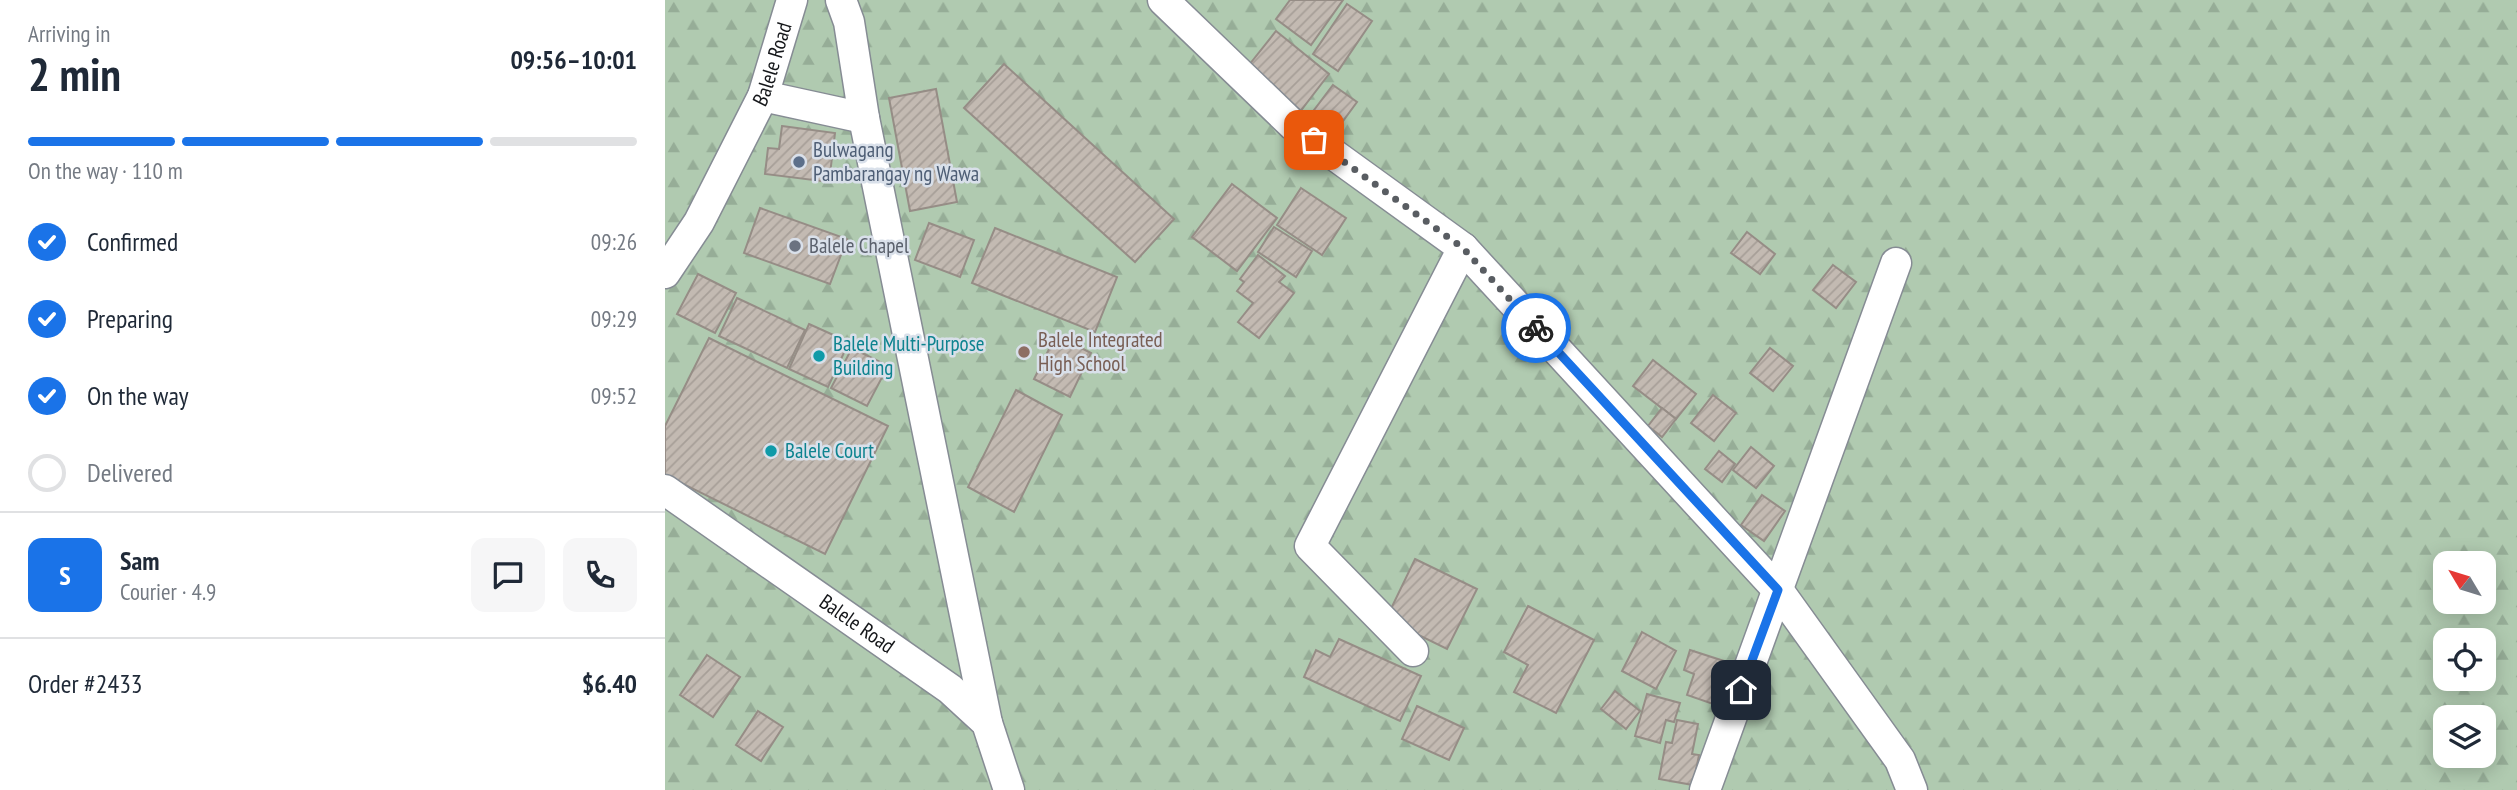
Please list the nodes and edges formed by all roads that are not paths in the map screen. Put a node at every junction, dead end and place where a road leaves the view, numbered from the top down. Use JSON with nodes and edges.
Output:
{"nodes":[{"id":1,"x":792,"y":0,"type":"edge"},
{"id":2,"x":841,"y":0,"type":"edge"},
{"id":3,"x":1163,"y":0,"type":"edge"},
{"id":4,"x":764,"y":96,"type":"junction"},
{"id":5,"x":864,"y":118,"type":"junction"},
{"id":6,"x":1463,"y":248,"type":"junction"},
{"id":7,"x":1896,"y":263,"type":"dead end"},
{"id":8,"x":665,"y":273,"type":"edge"},
{"id":9,"x":665,"y":490,"type":"edge"},
{"id":10,"x":1778,"y":590,"type":"junction"},
{"id":11,"x":1413,"y":651,"type":"dead end"},
{"id":12,"x":987,"y":723,"type":"junction"},
{"id":13,"x":1009,"y":790,"type":"edge"},
{"id":14,"x":1705,"y":790,"type":"edge"},
{"id":15,"x":1912,"y":790,"type":"edge"}],
"edges":[{"from":1,"to":4,"type":"street","name":"Balele Road"},
{"from":2,"to":5,"type":"street"},
{"from":3,"to":6,"type":"street"},
{"from":4,"to":5,"type":"street"},
{"from":4,"to":8,"type":"street","name":"Balele Road"},
{"from":5,"to":12,"type":"street"},
{"from":6,"to":10,"type":"street"},
{"from":6,"to":11,"type":"street"},
{"from":7,"to":10,"type":"street"},
{"from":9,"to":12,"type":"street","name":"Balele Road"},
{"from":10,"to":14,"type":"street"},
{"from":10,"to":15,"type":"street"},
{"from":12,"to":13,"type":"street","name":"Balele Road"}]}
